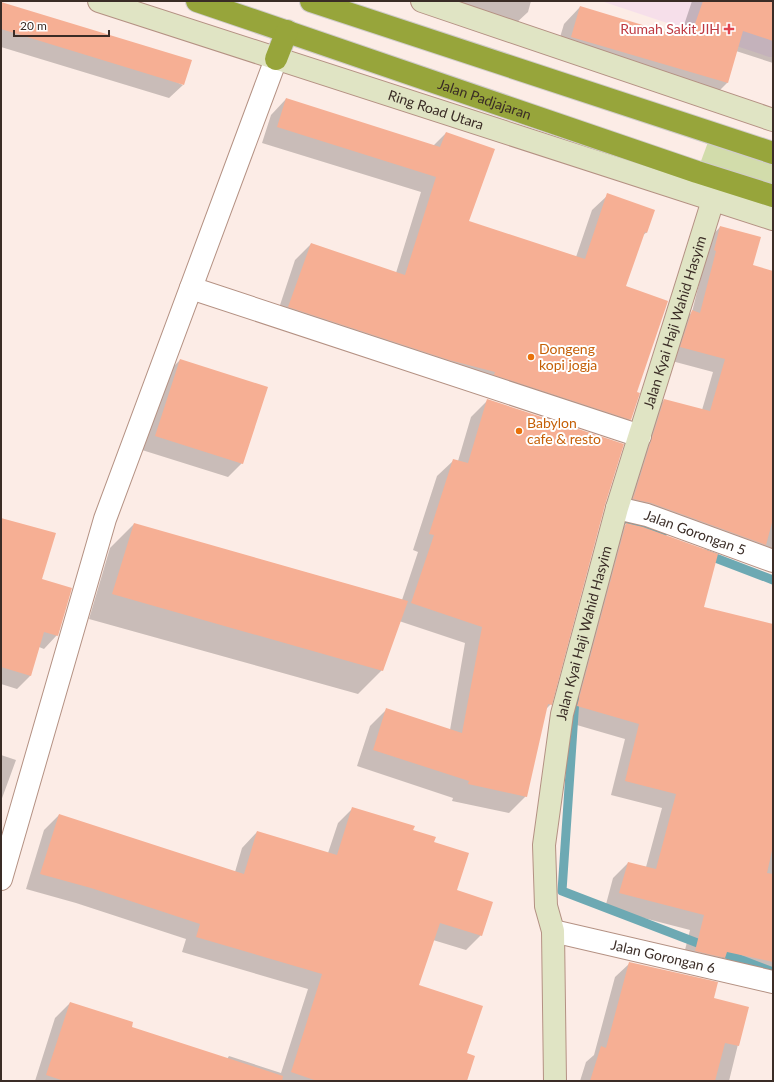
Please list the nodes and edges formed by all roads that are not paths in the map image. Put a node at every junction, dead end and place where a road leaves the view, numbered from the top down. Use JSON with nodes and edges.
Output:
{"nodes":[{"id":1,"x":99,"y":1,"type":"edge"},
{"id":2,"x":197,"y":1,"type":"edge"},
{"id":3,"x":311,"y":1,"type":"edge"},
{"id":4,"x":422,"y":1,"type":"edge"},
{"id":5,"x":287,"y":31,"type":"junction"},
{"id":6,"x":276,"y":59,"type":"junction"},
{"id":7,"x":771,"y":117,"type":"edge"},
{"id":8,"x":773,"y":153,"type":"edge"},
{"id":9,"x":773,"y":196,"type":"edge"},
{"id":10,"x":713,"y":200,"type":"junction"},
{"id":11,"x":773,"y":220,"type":"edge"},
{"id":12,"x":191,"y":288,"type":"junction"},
{"id":13,"x":640,"y":436,"type":"junction"},
{"id":14,"x":617,"y":508,"type":"junction"},
{"id":15,"x":773,"y":561,"type":"edge"},
{"id":16,"x":1,"y":879,"type":"edge"},
{"id":17,"x":553,"y":931,"type":"junction"},
{"id":18,"x":773,"y":982,"type":"edge"},
{"id":19,"x":554,"y":1081,"type":"edge"}],
"edges":[{"from":1,"to":6,"type":"street","name":"Ring Road Utara"},
{"from":2,"to":5,"type":"highway","name":"Jalan Padjajaran"},
{"from":3,"to":8,"type":"highway"},
{"from":4,"to":7,"type":"street"},
{"from":5,"to":6,"type":"highway"},
{"from":5,"to":9,"type":"highway","name":"Jalan Padjajaran"},
{"from":6,"to":10,"type":"street","name":"Ring Road Utara"},
{"from":6,"to":12,"type":"street"},
{"from":10,"to":11,"type":"street","name":"Ring Road Utara"},
{"from":10,"to":13,"type":"street","name":"Jalan Kyai Haji Wahid Hasyim"},
{"from":12,"to":13,"type":"street"},
{"from":12,"to":16,"type":"street"},
{"from":13,"to":14,"type":"street","name":"Jalan Kyai Haji Wahid Hasyim"},
{"from":14,"to":15,"type":"street","name":"Jalan Gorongan 5"},
{"from":14,"to":17,"type":"street","name":"Jalan Kyai Haji Wahid Hasyim"},
{"from":17,"to":18,"type":"street","name":"Jalan Gorongan 6"},
{"from":17,"to":19,"type":"street","name":"Jalan Kyai Haji Wahid Hasyim"}]}
